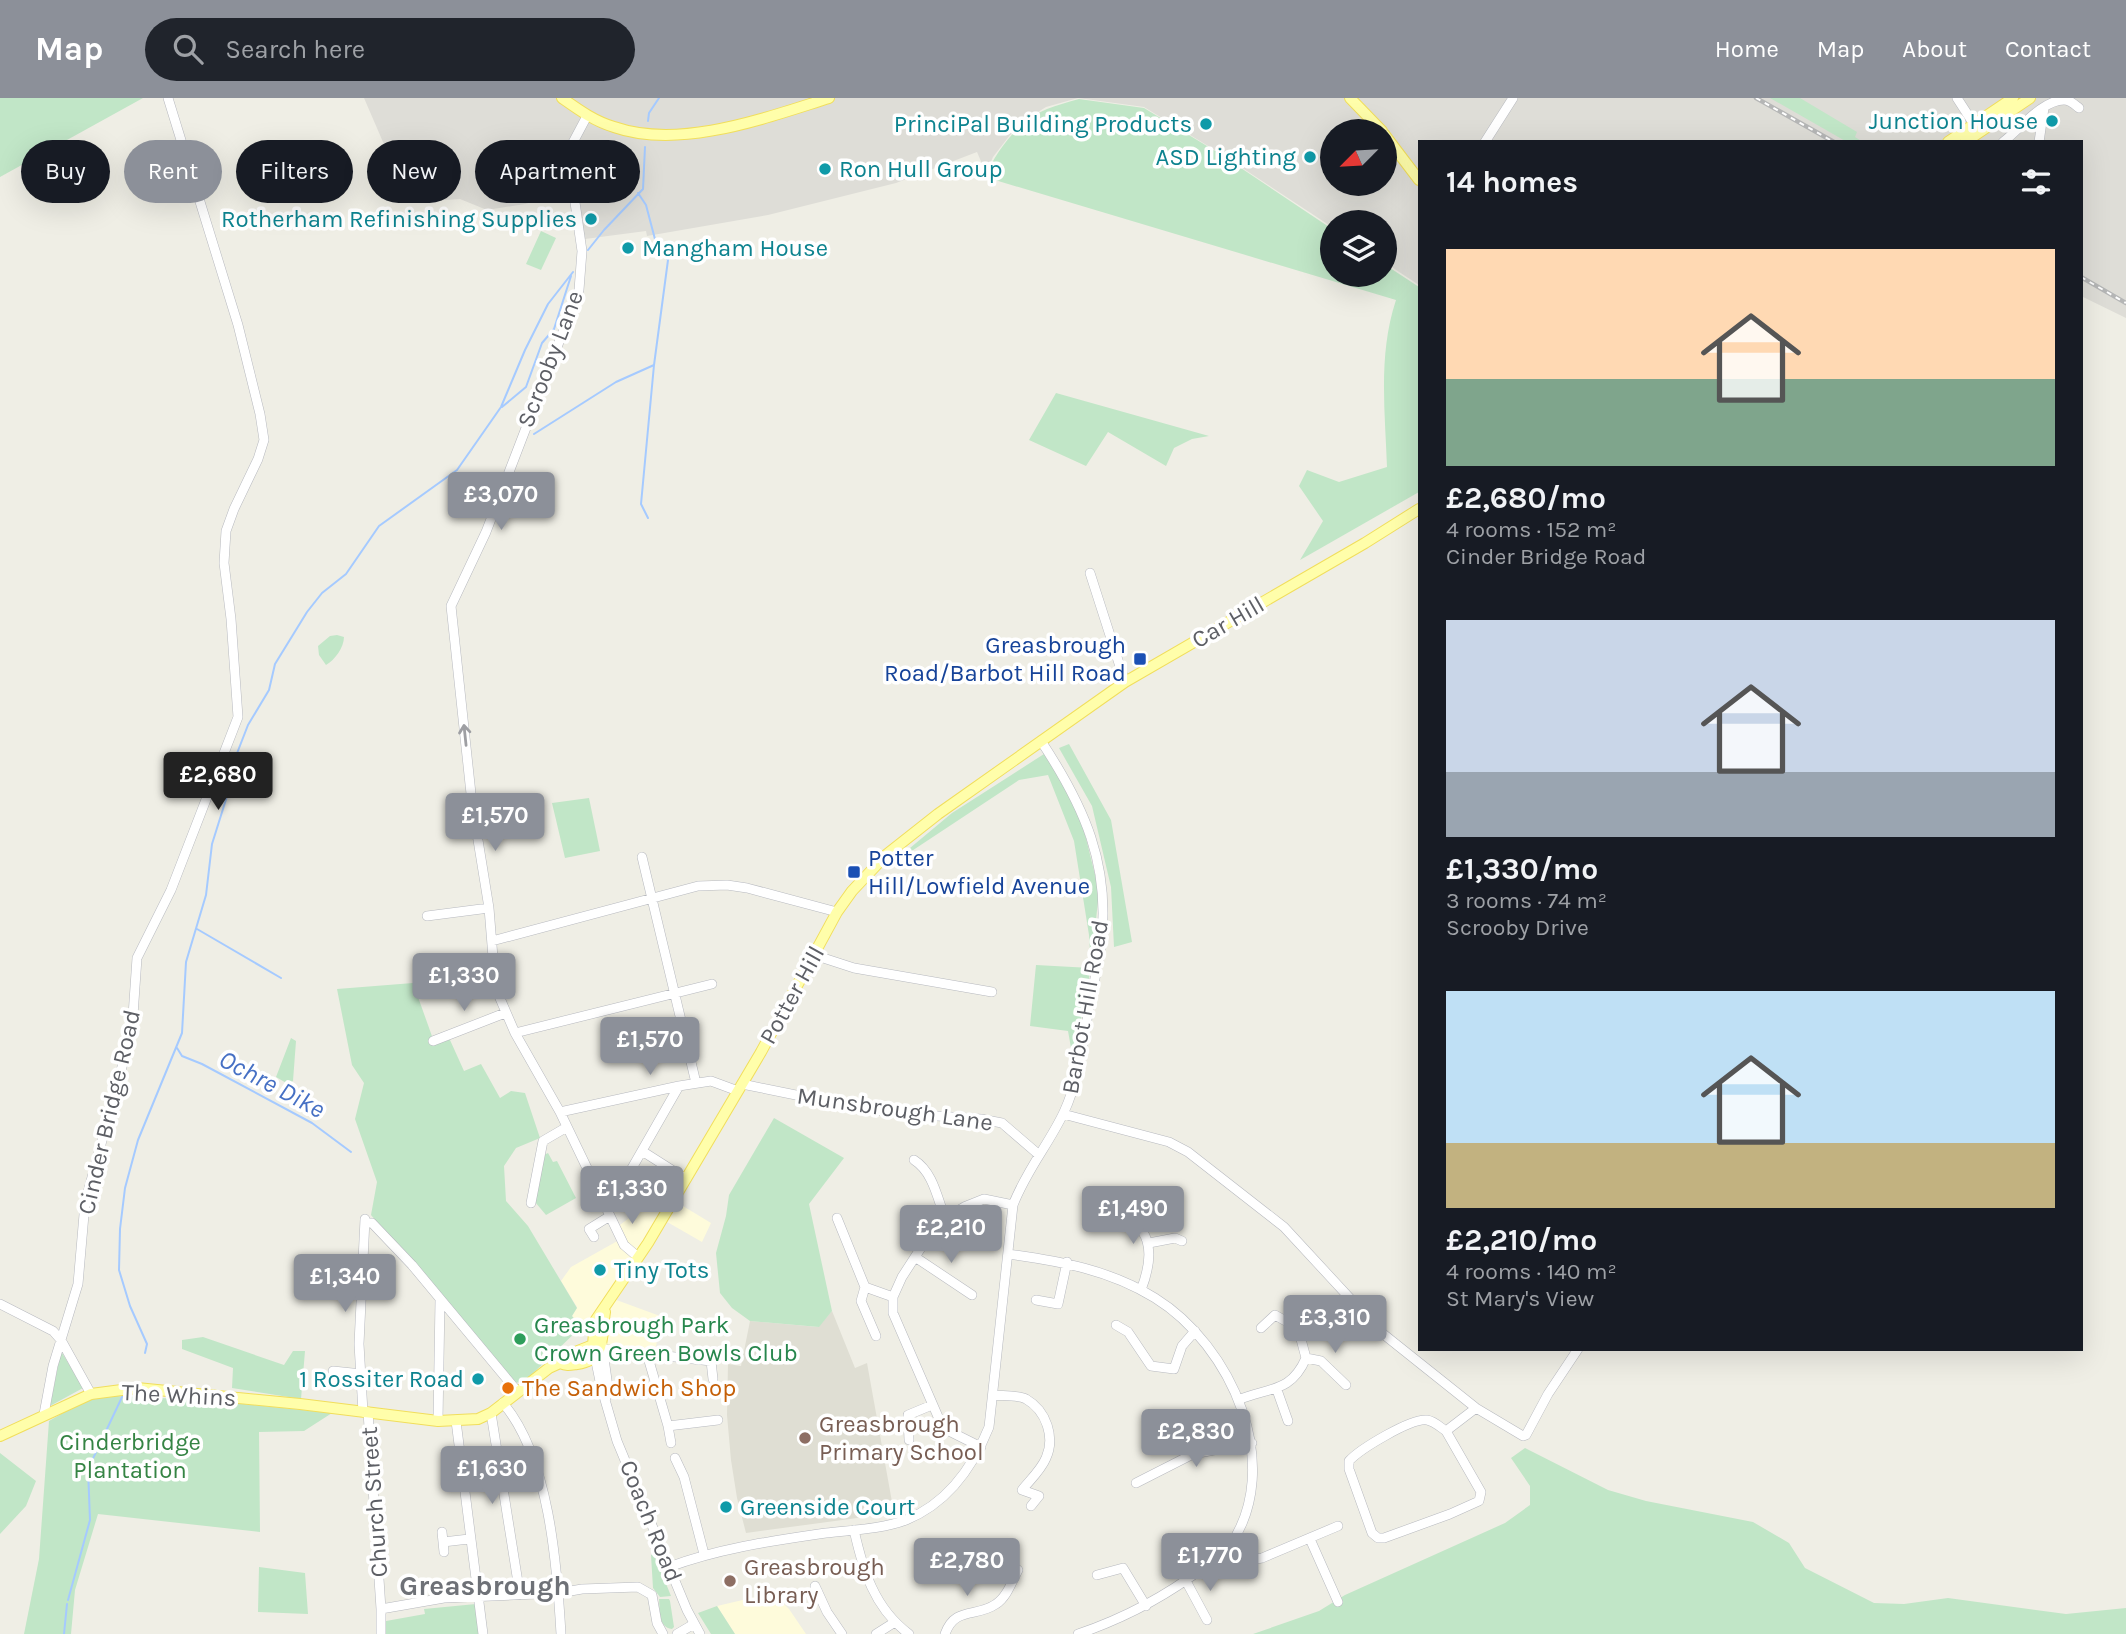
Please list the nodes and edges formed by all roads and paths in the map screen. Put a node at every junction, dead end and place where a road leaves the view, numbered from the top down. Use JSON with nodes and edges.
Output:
{"nodes":[{"id":1,"x":168,"y":98,"type":"edge"},
{"id":2,"x":562,"y":98,"type":"edge"},
{"id":3,"x":1350,"y":98,"type":"edge"},
{"id":4,"x":1513,"y":98,"type":"edge"},
{"id":5,"x":1957,"y":98,"type":"edge"},
{"id":6,"x":2030,"y":98,"type":"edge"},
{"id":7,"x":824,"y":99,"type":"edge"},
{"id":8,"x":2015,"y":100,"type":"edge"},
{"id":9,"x":2056,"y":100,"type":"edge"},
{"id":10,"x":2044,"y":108,"type":"junction"},
{"id":11,"x":2079,"y":108,"type":"dead end"},
{"id":12,"x":2034,"y":114,"type":"junction"},
{"id":13,"x":587,"y":116,"type":"junction"},
{"id":14,"x":1370,"y":119,"type":"edge"},
{"id":15,"x":1977,"y":128,"type":"junction"},
{"id":16,"x":1486,"y":140,"type":"edge"},
{"id":17,"x":1952,"y":140,"type":"edge"},
{"id":18,"x":1967,"y":140,"type":"edge"},
{"id":19,"x":2005,"y":140,"type":"edge"},
{"id":20,"x":2039,"y":140,"type":"edge"},
{"id":21,"x":1397,"y":151,"type":"edge"},
{"id":22,"x":1418,"y":179,"type":"edge"},
{"id":23,"x":1418,"y":510,"type":"edge"},
{"id":24,"x":1090,"y":573,"type":"dead end"},
{"id":25,"x":1125,"y":682,"type":"junction"},
{"id":26,"x":1041,"y":741,"type":"junction"},
{"id":27,"x":642,"y":857,"type":"dead end"},
{"id":28,"x":652,"y":898,"type":"junction"},
{"id":29,"x":489,"y":908,"type":"junction"},
{"id":30,"x":837,"y":912,"type":"junction"},
{"id":31,"x":427,"y":916,"type":"dead end"},
{"id":32,"x":492,"y":941,"type":"junction"},
{"id":33,"x":814,"y":955,"type":"junction"},
{"id":34,"x":712,"y":984,"type":"dead end"},
{"id":35,"x":676,"y":992,"type":"junction"},
{"id":36,"x":992,"y":992,"type":"dead end"},
{"id":37,"x":505,"y":1013,"type":"junction"},
{"id":38,"x":515,"y":1033,"type":"junction"},
{"id":39,"x":433,"y":1041,"type":"dead end"},
{"id":40,"x":696,"y":1083,"type":"junction"},
{"id":41,"x":679,"y":1086,"type":"junction"},
{"id":42,"x":740,"y":1087,"type":"junction"},
{"id":43,"x":560,"y":1112,"type":"junction"},
{"id":44,"x":1063,"y":1114,"type":"junction"},
{"id":45,"x":567,"y":1127,"type":"junction"},
{"id":46,"x":642,"y":1151,"type":"junction"},
{"id":47,"x":1038,"y":1154,"type":"junction"},
{"id":48,"x":914,"y":1160,"type":"dead end"},
{"id":49,"x":686,"y":1179,"type":"junction"},
{"id":50,"x":531,"y":1203,"type":"dead end"},
{"id":51,"x":1013,"y":1205,"type":"junction"},
{"id":52,"x":1110,"y":1207,"type":"dead end"},
{"id":53,"x":609,"y":1213,"type":"junction"},
{"id":54,"x":837,"y":1218,"type":"dead end"},
{"id":55,"x":945,"y":1218,"type":"junction"},
{"id":56,"x":594,"y":1237,"type":"dead end"},
{"id":57,"x":1182,"y":1241,"type":"dead end"},
{"id":58,"x":1149,"y":1243,"type":"junction"},
{"id":59,"x":1008,"y":1254,"type":"junction"},
{"id":60,"x":638,"y":1257,"type":"junction"},
{"id":61,"x":915,"y":1257,"type":"junction"},
{"id":62,"x":1067,"y":1262,"type":"junction"},
{"id":63,"x":865,"y":1287,"type":"junction"},
{"id":64,"x":1141,"y":1290,"type":"junction"},
{"id":65,"x":972,"y":1295,"type":"dead end"},
{"id":66,"x":892,"y":1297,"type":"junction"},
{"id":67,"x":440,"y":1300,"type":"junction"},
{"id":68,"x":1036,"y":1300,"type":"dead end"},
{"id":69,"x":0,"y":1304,"type":"edge"},
{"id":70,"x":1116,"y":1325,"type":"dead end"},
{"id":71,"x":1261,"y":1328,"type":"dead end"},
{"id":72,"x":1195,"y":1331,"type":"junction"},
{"id":73,"x":876,"y":1336,"type":"dead end"},
{"id":74,"x":61,"y":1340,"type":"junction"},
{"id":75,"x":1577,"y":1351,"type":"edge"},
{"id":76,"x":597,"y":1352,"type":"junction"},
{"id":77,"x":647,"y":1354,"type":"junction"},
{"id":78,"x":1306,"y":1358,"type":"junction"},
{"id":79,"x":560,"y":1363,"type":"junction"},
{"id":80,"x":333,"y":1371,"type":"dead end"},
{"id":81,"x":597,"y":1371,"type":"joint"},
{"id":82,"x":362,"y":1374,"type":"junction"},
{"id":83,"x":713,"y":1380,"type":"dead end"},
{"id":84,"x":1346,"y":1385,"type":"dead end"},
{"id":85,"x":1277,"y":1390,"type":"junction"},
{"id":86,"x":517,"y":1391,"type":"junction"},
{"id":87,"x":91,"y":1394,"type":"junction"},
{"id":88,"x":993,"y":1395,"type":"junction"},
{"id":89,"x":606,"y":1398,"type":"junction"},
{"id":90,"x":1238,"y":1400,"type":"junction"},
{"id":91,"x":503,"y":1403,"type":"junction"},
{"id":92,"x":932,"y":1405,"type":"junction"},
{"id":93,"x":1476,"y":1408,"type":"junction"},
{"id":94,"x":365,"y":1412,"type":"junction"},
{"id":95,"x":491,"y":1413,"type":"junction"},
{"id":96,"x":44,"y":1415,"type":"junction"},
{"id":97,"x":718,"y":1420,"type":"dead end"},
{"id":98,"x":438,"y":1421,"type":"junction"},
{"id":99,"x":456,"y":1421,"type":"junction"},
{"id":100,"x":1288,"y":1421,"type":"dead end"},
{"id":101,"x":668,"y":1426,"type":"junction"},
{"id":102,"x":1446,"y":1431,"type":"junction"},
{"id":103,"x":0,"y":1436,"type":"edge"},
{"id":104,"x":909,"y":1440,"type":"dead end"},
{"id":105,"x":671,"y":1443,"type":"dead end"},
{"id":106,"x":1252,"y":1443,"type":"junction"},
{"id":107,"x":981,"y":1447,"type":"junction"},
{"id":108,"x":675,"y":1458,"type":"dead end"},
{"id":109,"x":1136,"y":1483,"type":"dead end"},
{"id":110,"x":1031,"y":1506,"type":"dead end"},
{"id":111,"x":1338,"y":1525,"type":"dead end"},
{"id":112,"x":854,"y":1530,"type":"junction"},
{"id":113,"x":469,"y":1539,"type":"junction"},
{"id":114,"x":1310,"y":1539,"type":"junction"},
{"id":115,"x":443,"y":1542,"type":"dead end"},
{"id":116,"x":1228,"y":1548,"type":"junction"},
{"id":117,"x":704,"y":1554,"type":"junction"},
{"id":118,"x":981,"y":1564,"type":"dead end"},
{"id":119,"x":669,"y":1567,"type":"junction"},
{"id":120,"x":1097,"y":1575,"type":"dead end"},
{"id":121,"x":1186,"y":1581,"type":"junction"},
{"id":122,"x":816,"y":1587,"type":"dead end"},
{"id":123,"x":559,"y":1593,"type":"junction"},
{"id":124,"x":520,"y":1595,"type":"junction"},
{"id":125,"x":477,"y":1597,"type":"junction"},
{"id":126,"x":1338,"y":1602,"type":"dead end"},
{"id":127,"x":1146,"y":1606,"type":"junction"},
{"id":128,"x":381,"y":1609,"type":"junction"},
{"id":129,"x":1207,"y":1620,"type":"dead end"},
{"id":130,"x":895,"y":1622,"type":"junction"},
{"id":131,"x":694,"y":1624,"type":"junction"},
{"id":132,"x":381,"y":1634,"type":"edge"},
{"id":133,"x":483,"y":1634,"type":"edge"},
{"id":134,"x":561,"y":1634,"type":"edge"},
{"id":135,"x":663,"y":1634,"type":"edge"},
{"id":136,"x":677,"y":1634,"type":"edge"},
{"id":137,"x":700,"y":1634,"type":"edge"},
{"id":138,"x":842,"y":1634,"type":"edge"},
{"id":139,"x":876,"y":1634,"type":"edge"},
{"id":140,"x":909,"y":1634,"type":"edge"},
{"id":141,"x":944,"y":1634,"type":"edge"},
{"id":142,"x":1078,"y":1634,"type":"edge"}],
"edges":[{"from":1,"to":74,"type":"street","name":"Cinder Bridge Road"},
{"from":2,"to":13,"type":"main road"},
{"from":3,"to":14,"type":"main road"},
{"from":4,"to":16,"type":"street"},
{"from":5,"to":15,"type":"street"},
{"from":6,"to":8,"type":"main road"},
{"from":7,"to":13,"type":"main road"},
{"from":8,"to":12,"type":"street"},
{"from":8,"to":15,"type":"main road"},
{"from":9,"to":10,"type":"street"},
{"from":9,"to":11,"type":"street"},
{"from":10,"to":12,"type":"street"},
{"from":10,"to":20,"type":"street"},
{"from":12,"to":19,"type":"street"},
{"from":29,"to":13,"type":"street","name":"Scrooby Lane","one_way":true},
{"from":15,"to":17,"type":"main road"},
{"from":15,"to":18,"type":"main road"},
{"from":21,"to":22,"type":"main road"},
{"from":23,"to":25,"type":"main road","name":"Car Hill"},
{"from":24,"to":25,"type":"street"},
{"from":25,"to":26,"type":"main road","name":"Car Hill"},
{"from":26,"to":30,"type":"main road","name":"Potter Hill"},
{"from":26,"to":44,"type":"street","name":"Barbot Hill Road"},
{"from":27,"to":28,"type":"street"},
{"from":28,"to":30,"type":"street"},
{"from":28,"to":32,"type":"street"},
{"from":28,"to":35,"type":"street"},
{"from":29,"to":31,"type":"street"},
{"from":29,"to":32,"type":"street","name":"Scrooby Lane"},
{"from":30,"to":33,"type":"main road","name":"Potter Hill"},
{"from":32,"to":37,"type":"street","name":"Scrooby Lane"},
{"from":33,"to":36,"type":"street"},
{"from":33,"to":42,"type":"main road","name":"Potter Hill"},
{"from":34,"to":35,"type":"street"},
{"from":35,"to":38,"type":"street"},
{"from":35,"to":40,"type":"street"},
{"from":37,"to":38,"type":"street","name":"Scrooby Lane"},
{"from":37,"to":39,"type":"street"},
{"from":38,"to":43,"type":"street","name":"Scrooby Lane"},
{"from":40,"to":41,"type":"street","name":"Munsbrough Lane"},
{"from":40,"to":42,"type":"street","name":"Munsbrough Lane"},
{"from":41,"to":43,"type":"street","name":"Munsbrough Lane"},
{"from":41,"to":46,"type":"street"},
{"from":42,"to":47,"type":"street","name":"Munsbrough Lane"},
{"from":42,"to":49,"type":"main road","name":"Potter Hill"},
{"from":43,"to":45,"type":"street","name":"Scrooby Lane"},
{"from":44,"to":47,"type":"street","name":"Barbot Hill Road"},
{"from":44,"to":93,"type":"street"},
{"from":45,"to":50,"type":"street"},
{"from":45,"to":53,"type":"street","name":"Scrooby Lane"},
{"from":46,"to":49,"type":"street"},
{"from":46,"to":53,"type":"street"},
{"from":47,"to":51,"type":"street","name":"Barbot Hill Road"},
{"from":48,"to":55,"type":"street"},
{"from":49,"to":60,"type":"main road","name":"Potter Hill"},
{"from":51,"to":55,"type":"street"},
{"from":51,"to":59,"type":"street","name":"Barbot Hill Road"},
{"from":52,"to":58,"type":"street"},
{"from":53,"to":56,"type":"street"},
{"from":53,"to":60,"type":"street","name":"Scrooby Lane"},
{"from":54,"to":63,"type":"street"},
{"from":55,"to":61,"type":"street"},
{"from":57,"to":58,"type":"street"},
{"from":58,"to":64,"type":"street"},
{"from":59,"to":62,"type":"street"},
{"from":59,"to":88,"type":"street","name":"Barbot Hill Road"},
{"from":60,"to":76,"type":"main road","name":"Potter Hill"},
{"from":61,"to":65,"type":"street"},
{"from":61,"to":66,"type":"street"},
{"from":62,"to":64,"type":"street"},
{"from":62,"to":68,"type":"street"},
{"from":63,"to":66,"type":"street"},
{"from":63,"to":73,"type":"street"},
{"from":64,"to":72,"type":"street"},
{"from":66,"to":92,"type":"street"},
{"from":67,"to":82,"type":"street","name":"Church Street"},
{"from":67,"to":86,"type":"street"},
{"from":67,"to":98,"type":"street"},
{"from":69,"to":74,"type":"street"},
{"from":70,"to":72,"type":"street"},
{"from":71,"to":78,"type":"street"},
{"from":72,"to":90,"type":"street"},
{"from":74,"to":87,"type":"street"},
{"from":74,"to":96,"type":"street","name":"Cinder Bridge Road"},
{"from":75,"to":93,"type":"street"},
{"from":76,"to":77,"type":"street"},
{"from":76,"to":79,"type":"main road"},
{"from":76,"to":79,"type":"main road"},
{"from":76,"to":81,"type":"main road"},
{"from":76,"to":89,"type":"street","name":"Coach Road"},
{"from":77,"to":83,"type":"street"},
{"from":77,"to":101,"type":"street"},
{"from":78,"to":84,"type":"street"},
{"from":78,"to":85,"type":"street"},
{"from":79,"to":86,"type":"main road"},
{"from":80,"to":82,"type":"street"},
{"from":81,"to":89,"type":"street","name":"Coach Road"},
{"from":82,"to":94,"type":"street","name":"Church Street"},
{"from":85,"to":90,"type":"street"},
{"from":85,"to":100,"type":"street"},
{"from":86,"to":91,"type":"main road"},
{"from":87,"to":94,"type":"main road","name":"The Whins"},
{"from":87,"to":96,"type":"main road","name":"The Whins"},
{"from":88,"to":107,"type":"street","name":"Barbot Hill Road"},
{"from":88,"to":110,"type":"street"},
{"from":89,"to":119,"type":"street","name":"Coach Road"},
{"from":90,"to":106,"type":"street"},
{"from":91,"to":95,"type":"main road"},
{"from":91,"to":123,"type":"street"},
{"from":92,"to":104,"type":"street"},
{"from":92,"to":107,"type":"street"},
{"from":93,"to":102,"type":"street"},
{"from":94,"to":98,"type":"main road","name":"The Whins"},
{"from":94,"to":128,"type":"street","name":"Church Street"},
{"from":95,"to":99,"type":"main road","name":"The Whins"},
{"from":95,"to":124,"type":"street"},
{"from":96,"to":103,"type":"main road","name":"The Whins"},
{"from":97,"to":101,"type":"street"},
{"from":98,"to":99,"type":"main road","name":"The Whins"},
{"from":99,"to":113,"type":"street"},
{"from":101,"to":105,"type":"street"},
{"from":102,"to":102,"type":"street"},
{"from":106,"to":109,"type":"street"},
{"from":106,"to":116,"type":"street"},
{"from":107,"to":112,"type":"street","name":"Barbot Hill Road"},
{"from":108,"to":117,"type":"street"},
{"from":111,"to":114,"type":"street"},
{"from":112,"to":117,"type":"street","name":"Barbot Hill Road"},
{"from":112,"to":130,"type":"street"},
{"from":113,"to":115,"type":"street"},
{"from":113,"to":125,"type":"street"},
{"from":114,"to":116,"type":"street"},
{"from":114,"to":126,"type":"street"},
{"from":116,"to":121,"type":"street"},
{"from":117,"to":119,"type":"street","name":"Barbot Hill Road"},
{"from":118,"to":141,"type":"street"},
{"from":119,"to":131,"type":"street","name":"Coach Road"},
{"from":120,"to":127,"type":"street"},
{"from":121,"to":127,"type":"street"},
{"from":121,"to":129,"type":"street"},
{"from":122,"to":138,"type":"street"},
{"from":123,"to":124,"type":"street"},
{"from":123,"to":134,"type":"street"},
{"from":123,"to":135,"type":"street"},
{"from":124,"to":125,"type":"street"},
{"from":125,"to":128,"type":"street"},
{"from":125,"to":133,"type":"street"},
{"from":127,"to":142,"type":"street"},
{"from":128,"to":132,"type":"street","name":"Church Street"},
{"from":130,"to":139,"type":"street"},
{"from":130,"to":140,"type":"street"},
{"from":131,"to":136,"type":"street"},
{"from":131,"to":137,"type":"street","name":"Coach Road"}]}
